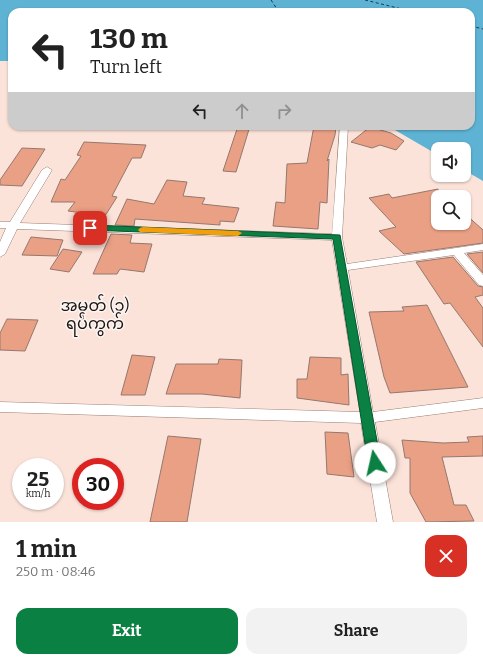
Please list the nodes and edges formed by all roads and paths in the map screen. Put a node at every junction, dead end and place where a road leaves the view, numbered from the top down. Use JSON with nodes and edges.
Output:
{"nodes":[{"id":1,"x":344,"y":130,"type":"edge"},
{"id":2,"x":47,"y":170,"type":"dead end"},
{"id":3,"x":0,"y":225,"type":"edge"},
{"id":4,"x":13,"y":225,"type":"junction"},
{"id":5,"x":336,"y":237,"type":"junction"},
{"id":6,"x":483,"y":247,"type":"edge"},
{"id":7,"x":457,"y":251,"type":"junction"},
{"id":8,"x":0,"y":254,"type":"edge"},
{"id":9,"x":342,"y":268,"type":"junction"},
{"id":10,"x":483,"y":282,"type":"edge"},
{"id":11,"x":483,"y":403,"type":"edge"},
{"id":12,"x":0,"y":407,"type":"edge"},
{"id":13,"x":367,"y":418,"type":"junction"},
{"id":14,"x":385,"y":522,"type":"edge"}],
"edges":[{"from":1,"to":5,"type":"street"},
{"from":2,"to":4,"type":"street"},
{"from":3,"to":4,"type":"street"},
{"from":4,"to":5,"type":"street"},
{"from":4,"to":8,"type":"street"},
{"from":5,"to":9,"type":"street"},
{"from":6,"to":7,"type":"street"},
{"from":7,"to":9,"type":"street"},
{"from":7,"to":10,"type":"street"},
{"from":9,"to":13,"type":"street"},
{"from":11,"to":13,"type":"street"},
{"from":12,"to":13,"type":"street"},
{"from":13,"to":14,"type":"street"}]}
